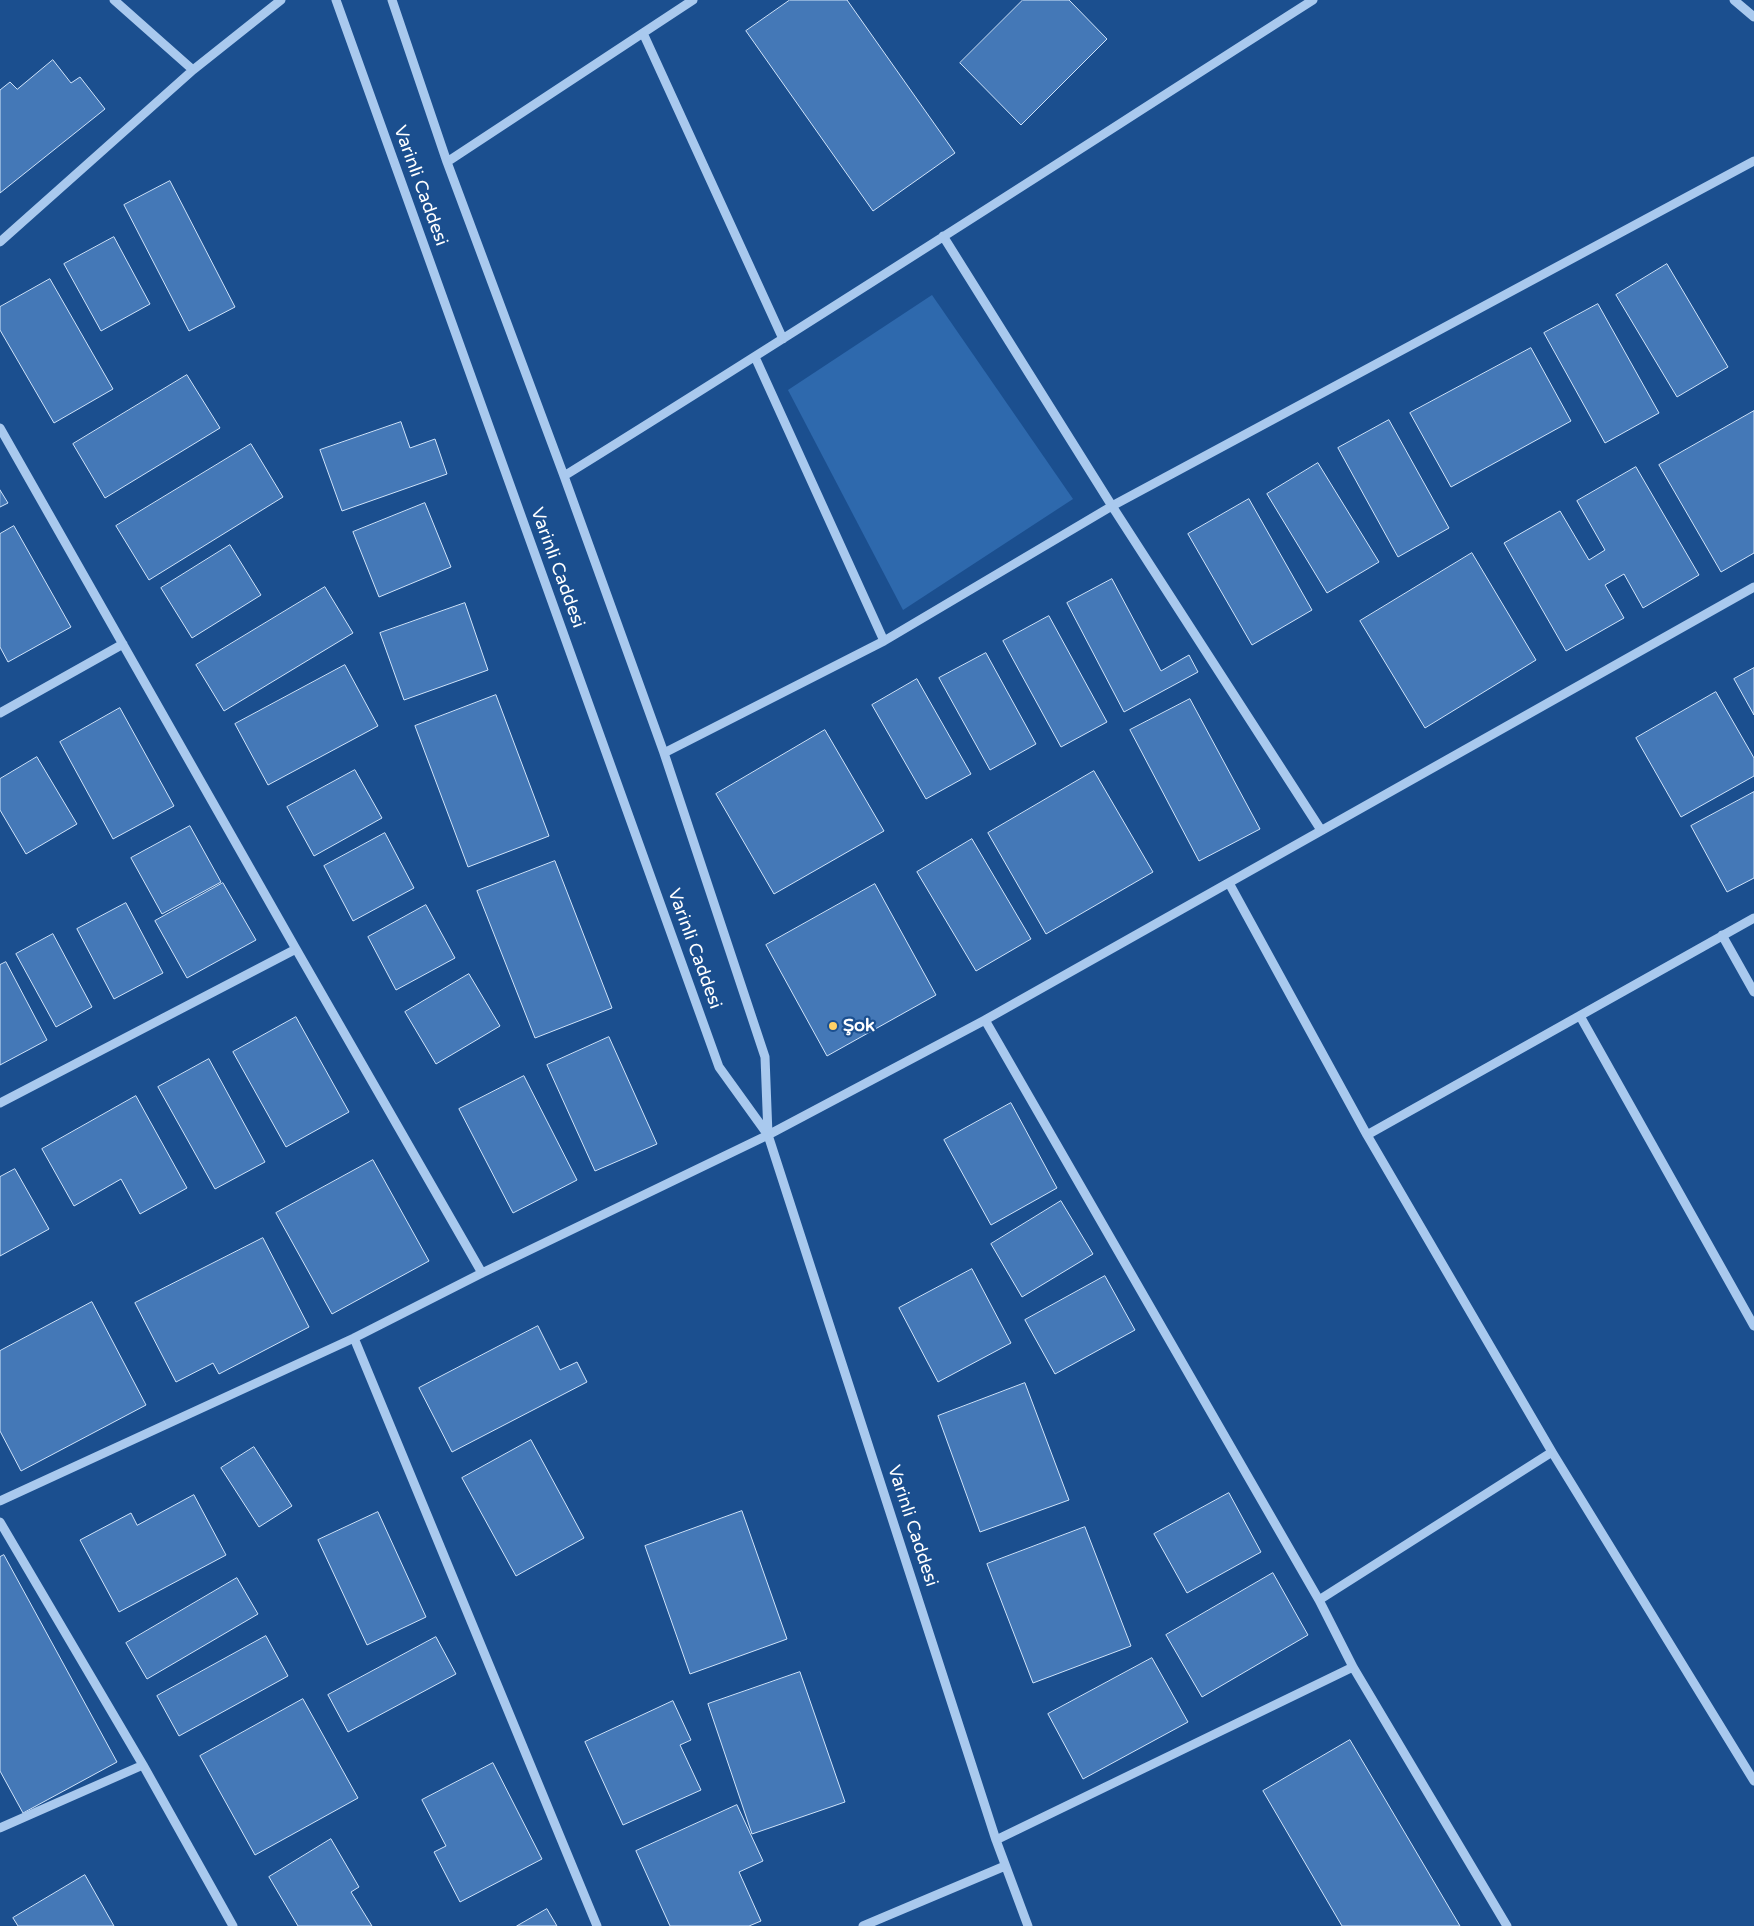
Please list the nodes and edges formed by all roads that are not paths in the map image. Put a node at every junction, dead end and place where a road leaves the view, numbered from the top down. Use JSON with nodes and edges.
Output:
{"nodes":[{"id":1,"x":114,"y":0,"type":"edge"},
{"id":2,"x":281,"y":0,"type":"edge"},
{"id":3,"x":336,"y":0,"type":"edge"},
{"id":4,"x":392,"y":0,"type":"edge"},
{"id":5,"x":693,"y":0,"type":"edge"},
{"id":6,"x":1313,"y":0,"type":"edge"},
{"id":7,"x":1734,"y":0,"type":"edge"},
{"id":8,"x":1754,"y":17,"type":"edge"},
{"id":9,"x":643,"y":33,"type":"junction"},
{"id":10,"x":193,"y":70,"type":"junction"},
{"id":11,"x":1754,"y":161,"type":"edge"},
{"id":12,"x":447,"y":162,"type":"junction"},
{"id":13,"x":943,"y":236,"type":"junction"},
{"id":14,"x":0,"y":242,"type":"edge"},
{"id":15,"x":783,"y":339,"type":"junction"},
{"id":16,"x":755,"y":357,"type":"junction"},
{"id":17,"x":0,"y":428,"type":"edge"},
{"id":18,"x":564,"y":476,"type":"junction"},
{"id":19,"x":1112,"y":506,"type":"junction"},
{"id":20,"x":1754,"y":587,"type":"edge"},
{"id":21,"x":884,"y":641,"type":"junction"},
{"id":22,"x":123,"y":644,"type":"junction"},
{"id":23,"x":0,"y":713,"type":"edge"},
{"id":24,"x":664,"y":753,"type":"junction"},
{"id":25,"x":1321,"y":830,"type":"junction"},
{"id":26,"x":1229,"y":883,"type":"junction"},
{"id":27,"x":1754,"y":918,"type":"edge"},
{"id":28,"x":1722,"y":935,"type":"junction"},
{"id":29,"x":296,"y":949,"type":"junction"},
{"id":30,"x":1754,"y":992,"type":"edge"},
{"id":31,"x":1580,"y":1016,"type":"junction"},
{"id":32,"x":985,"y":1020,"type":"junction"},
{"id":33,"x":0,"y":1103,"type":"edge"},
{"id":34,"x":768,"y":1135,"type":"junction"},
{"id":35,"x":1368,"y":1135,"type":"junction"},
{"id":36,"x":482,"y":1272,"type":"junction"},
{"id":37,"x":1754,"y":1326,"type":"edge"},
{"id":38,"x":354,"y":1338,"type":"junction"},
{"id":39,"x":1552,"y":1452,"type":"junction"},
{"id":40,"x":0,"y":1501,"type":"edge"},
{"id":41,"x":0,"y":1522,"type":"edge"},
{"id":42,"x":1319,"y":1600,"type":"junction"},
{"id":43,"x":1353,"y":1667,"type":"junction"},
{"id":44,"x":143,"y":1765,"type":"junction"},
{"id":45,"x":1754,"y":1781,"type":"edge"},
{"id":46,"x":0,"y":1828,"type":"edge"},
{"id":47,"x":996,"y":1840,"type":"junction"},
{"id":48,"x":1005,"y":1866,"type":"junction"},
{"id":49,"x":233,"y":1926,"type":"edge"},
{"id":50,"x":597,"y":1926,"type":"edge"},
{"id":51,"x":863,"y":1926,"type":"edge"},
{"id":52,"x":1028,"y":1926,"type":"edge"},
{"id":53,"x":1507,"y":1926,"type":"edge"}],
"edges":[{"from":1,"to":10,"type":"street"},
{"from":2,"to":10,"type":"street"},
{"from":3,"to":34,"type":"street","name":"Varinli Caddesi"},
{"from":4,"to":12,"type":"street","name":"Varinli Caddesi"},
{"from":5,"to":9,"type":"street"},
{"from":6,"to":13,"type":"street"},
{"from":7,"to":8,"type":"street"},
{"from":9,"to":12,"type":"street"},
{"from":9,"to":15,"type":"street"},
{"from":10,"to":14,"type":"street"},
{"from":11,"to":19,"type":"street"},
{"from":12,"to":18,"type":"street","name":"Varinli Caddesi"},
{"from":13,"to":15,"type":"street"},
{"from":13,"to":19,"type":"street"},
{"from":15,"to":16,"type":"street"},
{"from":16,"to":18,"type":"street"},
{"from":16,"to":21,"type":"street"},
{"from":17,"to":22,"type":"street"},
{"from":18,"to":24,"type":"street","name":"Varinli Caddesi"},
{"from":19,"to":21,"type":"street"},
{"from":19,"to":25,"type":"street"},
{"from":20,"to":25,"type":"street"},
{"from":21,"to":24,"type":"street"},
{"from":22,"to":23,"type":"street"},
{"from":22,"to":29,"type":"street"},
{"from":24,"to":34,"type":"street","name":"Varinli Caddesi"},
{"from":25,"to":26,"type":"street"},
{"from":26,"to":32,"type":"street"},
{"from":26,"to":35,"type":"street"},
{"from":27,"to":28,"type":"street"},
{"from":28,"to":30,"type":"street"},
{"from":28,"to":31,"type":"street"},
{"from":29,"to":33,"type":"street"},
{"from":29,"to":36,"type":"street"},
{"from":31,"to":35,"type":"street"},
{"from":31,"to":37,"type":"street"},
{"from":32,"to":34,"type":"street"},
{"from":32,"to":42,"type":"street"},
{"from":34,"to":36,"type":"street"},
{"from":34,"to":47,"type":"street","name":"Varinli Caddesi"},
{"from":35,"to":39,"type":"street"},
{"from":36,"to":38,"type":"street"},
{"from":38,"to":40,"type":"street"},
{"from":38,"to":50,"type":"street"},
{"from":39,"to":42,"type":"street"},
{"from":39,"to":45,"type":"street"},
{"from":41,"to":44,"type":"street"},
{"from":42,"to":43,"type":"street"},
{"from":43,"to":47,"type":"street"},
{"from":43,"to":53,"type":"street"},
{"from":44,"to":46,"type":"street"},
{"from":44,"to":49,"type":"street"},
{"from":47,"to":48,"type":"street","name":"Varinli Caddesi"},
{"from":48,"to":51,"type":"street"},
{"from":48,"to":52,"type":"street","name":"Varinli Caddesi"}]}
